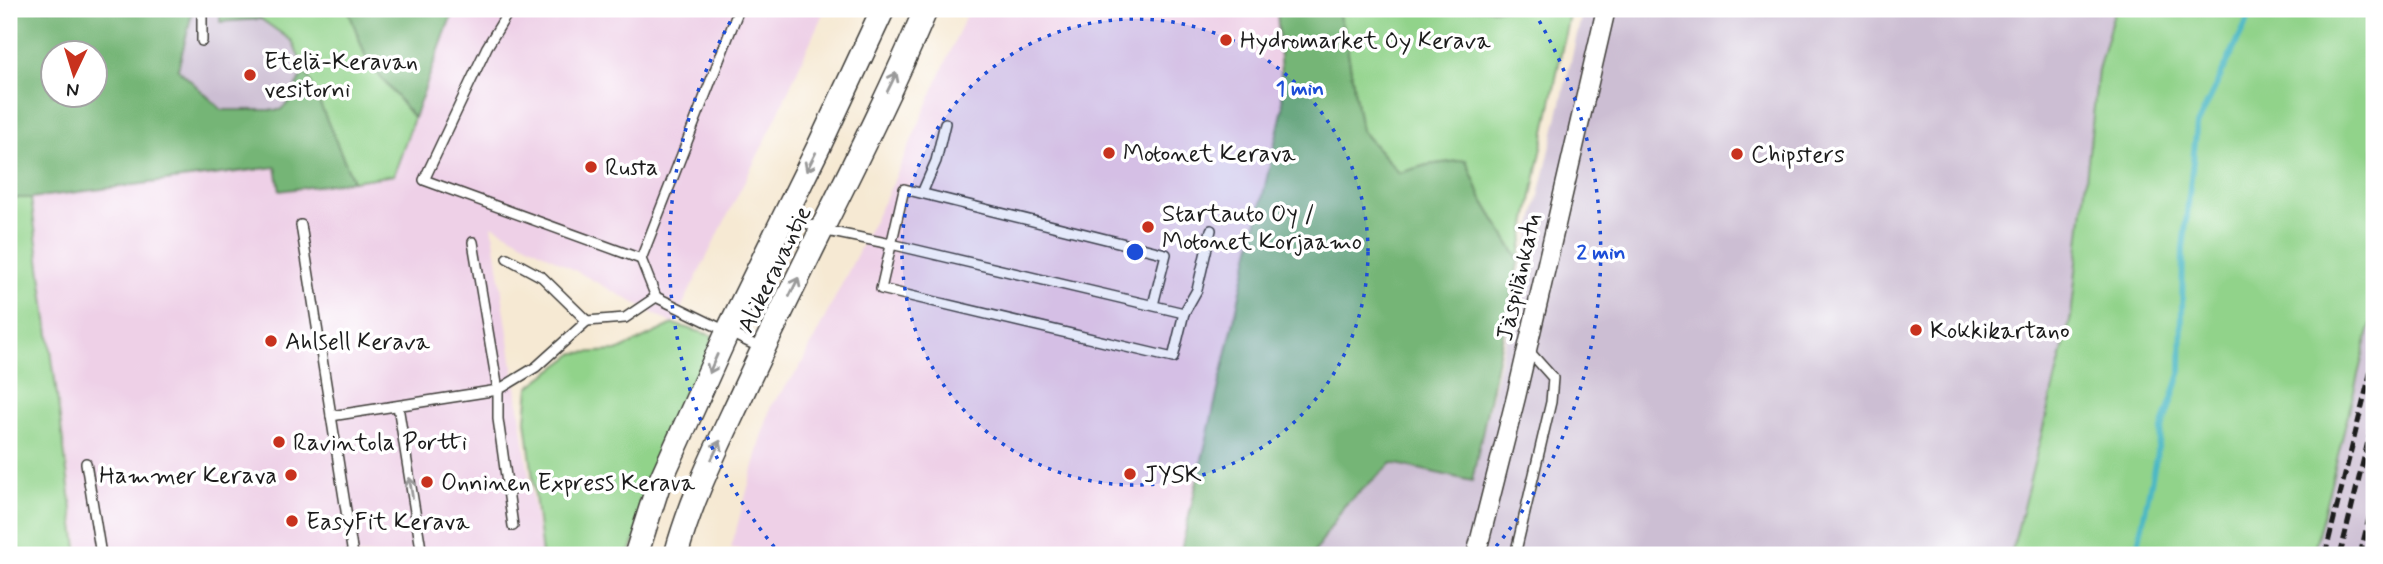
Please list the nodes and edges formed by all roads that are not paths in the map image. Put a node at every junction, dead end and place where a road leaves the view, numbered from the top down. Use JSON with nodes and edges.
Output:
{"nodes":[{"id":1,"x":202,"y":9,"type":"edge"},
{"id":2,"x":510,"y":9,"type":"edge"},
{"id":3,"x":739,"y":9,"type":"edge"},
{"id":4,"x":883,"y":9,"type":"edge"},
{"id":5,"x":926,"y":9,"type":"edge"},
{"id":6,"x":1606,"y":9,"type":"edge"},
{"id":7,"x":202,"y":41,"type":"dead end"},
{"id":8,"x":945,"y":123,"type":"dead end"},
{"id":9,"x":922,"y":193,"type":"junction"},
{"id":10,"x":784,"y":214,"type":"junction"},
{"id":11,"x":302,"y":225,"type":"dead end"},
{"id":12,"x":822,"y":230,"type":"junction"},
{"id":13,"x":1211,"y":230,"type":"dead end"},
{"id":14,"x":473,"y":242,"type":"dead end"},
{"id":15,"x":891,"y":244,"type":"junction"},
{"id":16,"x":507,"y":258,"type":"dead end"},
{"id":17,"x":641,"y":259,"type":"junction"},
{"id":18,"x":656,"y":297,"type":"junction"},
{"id":19,"x":1153,"y":305,"type":"junction"},
{"id":20,"x":1184,"y":313,"type":"junction"},
{"id":21,"x":587,"y":321,"type":"junction"},
{"id":22,"x":727,"y":333,"type":"junction"},
{"id":23,"x":763,"y":349,"type":"junction"},
{"id":24,"x":1527,"y":349,"type":"junction"},
{"id":25,"x":498,"y":390,"type":"junction"},
{"id":26,"x":398,"y":406,"type":"junction"},
{"id":27,"x":331,"y":416,"type":"junction"},
{"id":28,"x":86,"y":463,"type":"dead end"},
{"id":29,"x":513,"y":526,"type":"dead end"},
{"id":30,"x":100,"y":555,"type":"edge"},
{"id":31,"x":353,"y":555,"type":"edge"},
{"id":32,"x":422,"y":555,"type":"edge"},
{"id":33,"x":636,"y":555,"type":"edge"},
{"id":34,"x":676,"y":555,"type":"edge"},
{"id":35,"x":1476,"y":555,"type":"edge"},
{"id":36,"x":1515,"y":555,"type":"edge"}],
"edges":[{"from":1,"to":7,"type":"lane"},
{"from":2,"to":17,"type":"lane"},
{"from":3,"to":17,"type":"lane"},
{"from":4,"to":10,"type":"street","name":"Alikeravantie","one_way":true},
{"from":12,"to":5,"type":"street","name":"Alikeravantie","one_way":true},
{"from":6,"to":24,"type":"street","name":"Jäspilänkatu"},
{"from":8,"to":9,"type":"lane"},
{"from":9,"to":15,"type":"lane"},
{"from":9,"to":19,"type":"lane"},
{"from":10,"to":12,"type":"lane"},
{"from":10,"to":22,"type":"street","name":"Alikeravantie"},
{"from":11,"to":27,"type":"lane"},
{"from":12,"to":15,"type":"lane"},
{"from":23,"to":12,"type":"street","name":"Alikeravantie","one_way":true},
{"from":13,"to":20,"type":"lane"},
{"from":14,"to":25,"type":"lane"},
{"from":15,"to":19,"type":"lane"},
{"from":15,"to":20,"type":"lane"},
{"from":16,"to":21,"type":"lane"},
{"from":17,"to":18,"type":"lane"},
{"from":18,"to":21,"type":"lane"},
{"from":18,"to":22,"type":"lane"},
{"from":19,"to":20,"type":"lane"},
{"from":21,"to":25,"type":"lane"},
{"from":22,"to":23,"type":"lane"},
{"from":22,"to":33,"type":"street","name":"Alikeravantie","one_way":true},
{"from":34,"to":23,"type":"street","name":"Alikeravantie","one_way":true},
{"from":24,"to":35,"type":"street","name":"Jäspilänkatu"},
{"from":24,"to":36,"type":"lane"},
{"from":25,"to":26,"type":"lane"},
{"from":25,"to":29,"type":"lane"},
{"from":26,"to":27,"type":"lane"},
{"from":32,"to":26,"type":"lane","one_way":true},
{"from":27,"to":31,"type":"lane"},
{"from":28,"to":30,"type":"lane"}]}
